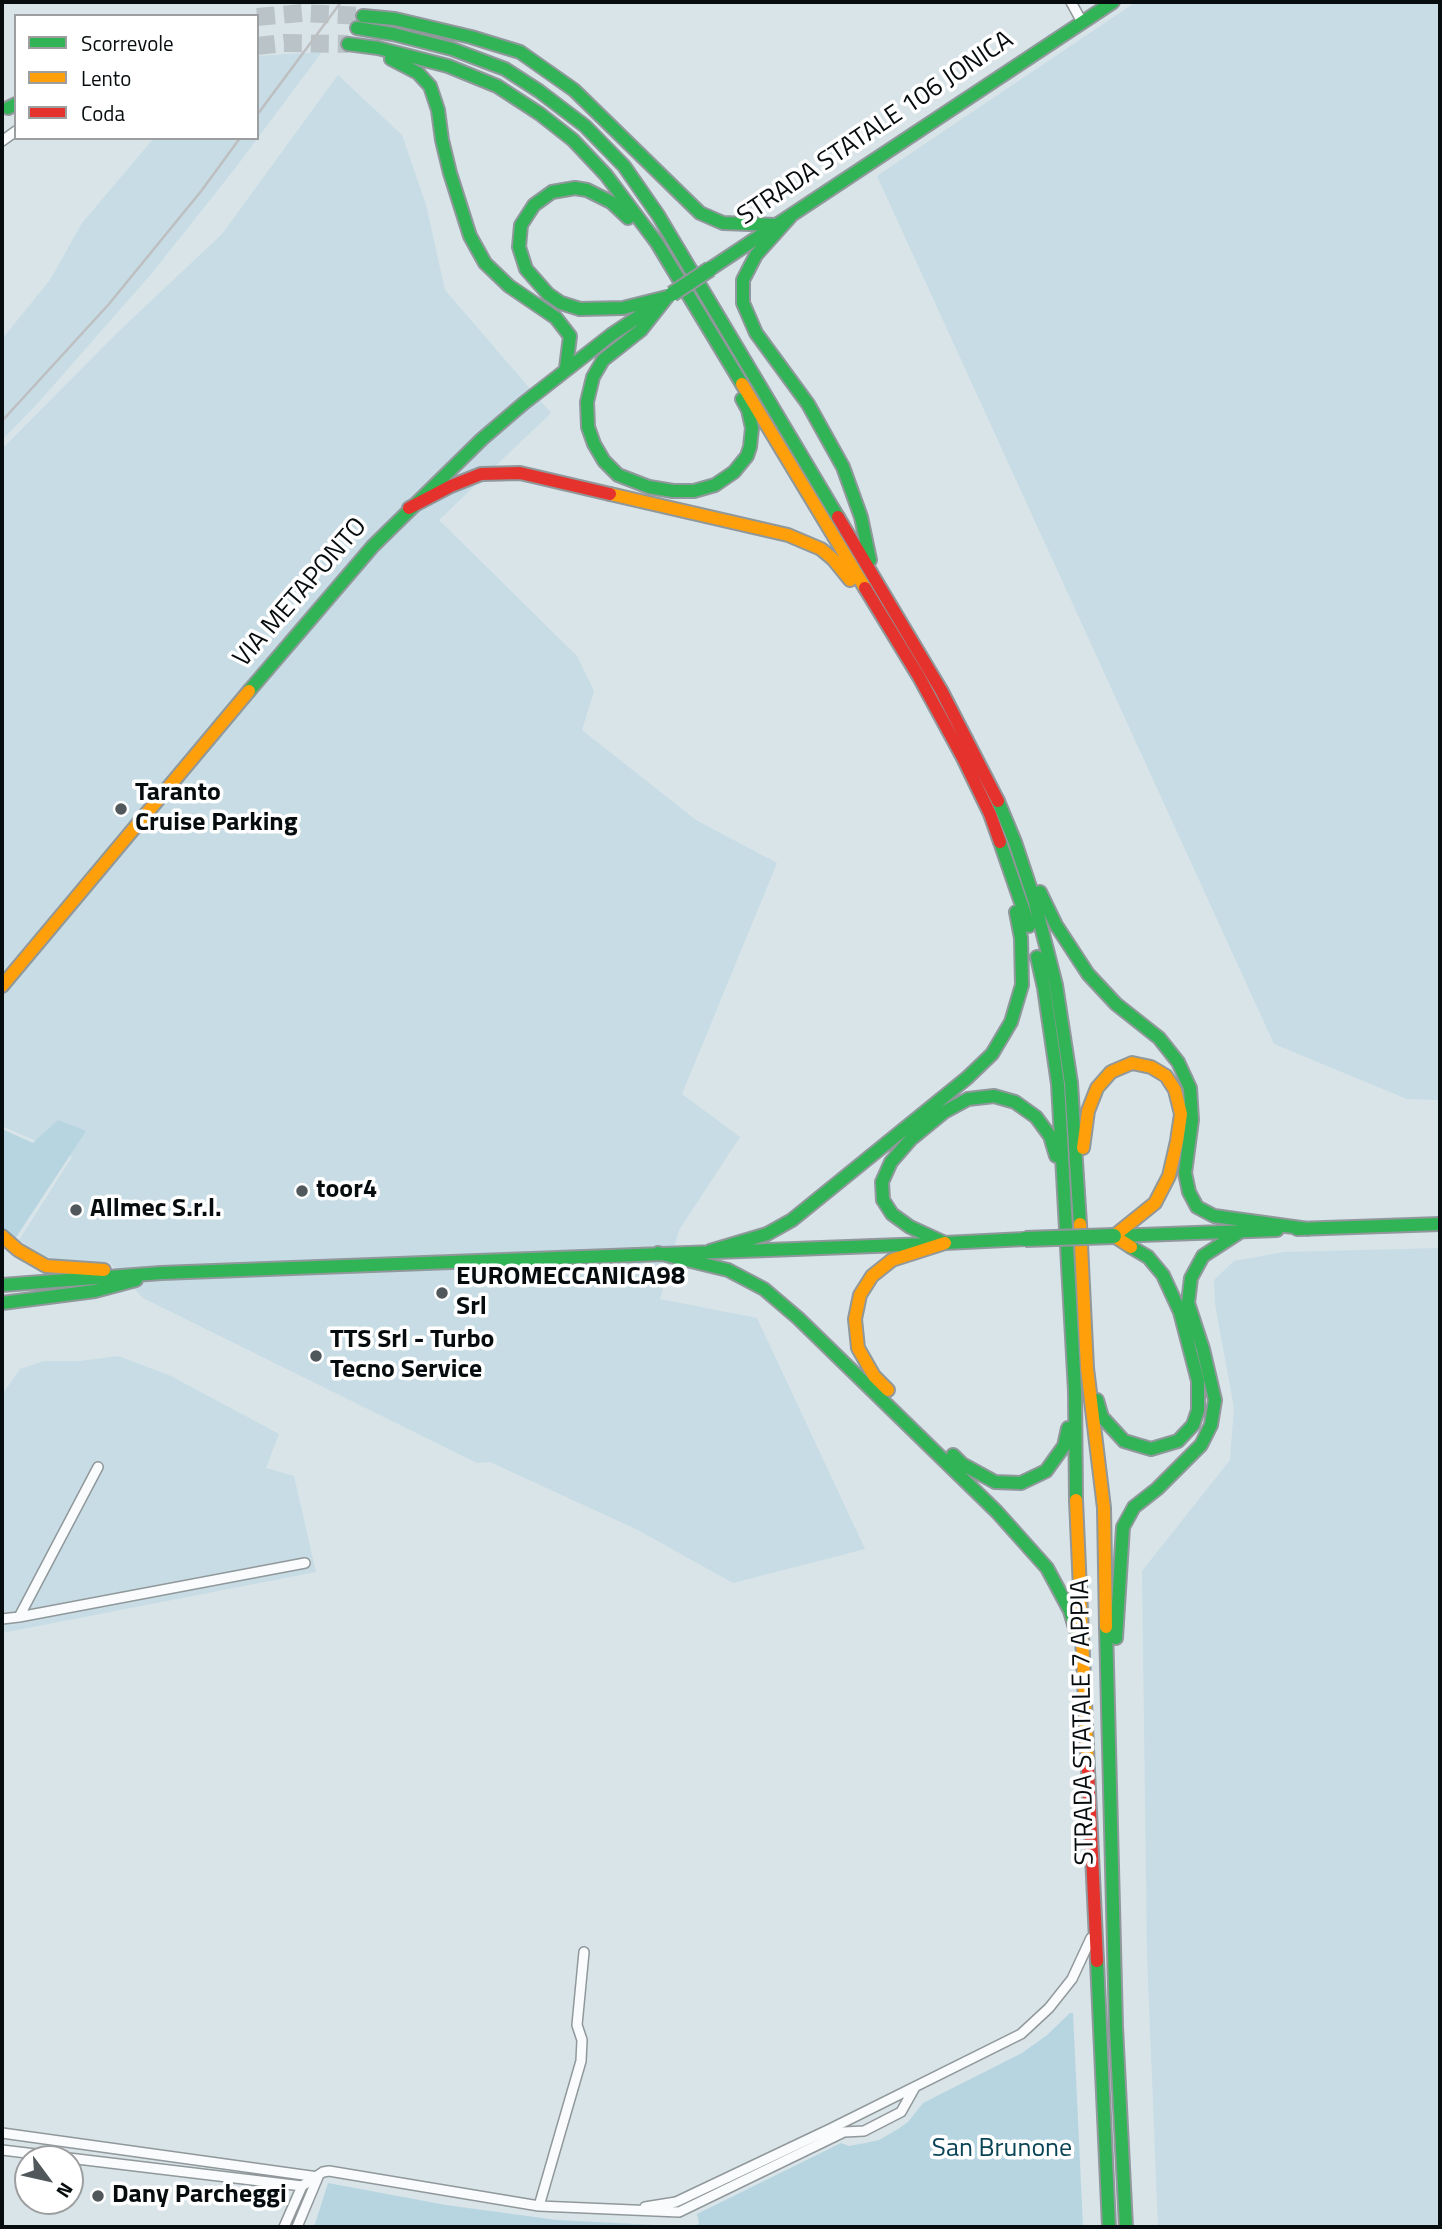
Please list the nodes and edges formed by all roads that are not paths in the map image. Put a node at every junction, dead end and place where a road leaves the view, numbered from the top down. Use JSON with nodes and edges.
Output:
{"nodes":[{"id":1,"x":1071,"y":2,"type":"edge"},
{"id":2,"x":1113,"y":2,"type":"edge"},
{"id":3,"x":1082,"y":22,"type":"junction"},
{"id":4,"x":791,"y":216,"type":"junction"},
{"id":5,"x":776,"y":225,"type":"junction"},
{"id":6,"x":657,"y":243,"type":"junction"},
{"id":7,"x":670,"y":295,"type":"junction"},
{"id":8,"x":716,"y":338,"type":"junction"},
{"id":9,"x":566,"y":368,"type":"junction"},
{"id":10,"x":409,"y":508,"type":"junction"},
{"id":11,"x":874,"y":578,"type":"junction"},
{"id":12,"x":879,"y":610,"type":"junction"},
{"id":13,"x":1008,"y":843,"type":"junction"},
{"id":14,"x":2,"y":989,"type":"edge"},
{"id":15,"x":1072,"y":1183,"type":"junction"},
{"id":16,"x":1073,"y":1217,"type":"junction"},
{"id":17,"x":1440,"y":1224,"type":"edge"},
{"id":18,"x":1308,"y":1228,"type":"junction"},
{"id":19,"x":1240,"y":1232,"type":"junction"},
{"id":20,"x":2,"y":1236,"type":"edge"},
{"id":21,"x":1114,"y":1236,"type":"junction"},
{"id":22,"x":945,"y":1243,"type":"junction"},
{"id":23,"x":710,"y":1251,"type":"junction"},
{"id":24,"x":658,"y":1253,"type":"junction"},
{"id":25,"x":161,"y":1273,"type":"junction"},
{"id":26,"x":2,"y":1284,"type":"edge"},
{"id":27,"x":2,"y":1303,"type":"edge"},
{"id":28,"x":1087,"y":1368,"type":"junction"},
{"id":29,"x":1075,"y":1391,"type":"junction"},
{"id":30,"x":98,"y":1467,"type":"dead end"},
{"id":31,"x":305,"y":1563,"type":"dead end"},
{"id":32,"x":19,"y":1617,"type":"junction"},
{"id":33,"x":2,"y":1619,"type":"edge"},
{"id":34,"x":1083,"y":1651,"type":"junction"},
{"id":35,"x":1107,"y":1714,"type":"junction"},
{"id":36,"x":1095,"y":1926,"type":"junction"},
{"id":37,"x":584,"y":1952,"type":"dead end"},
{"id":38,"x":915,"y":2087,"type":"junction"},
{"id":39,"x":2,"y":2133,"type":"edge"},
{"id":40,"x":2,"y":2150,"type":"edge"},
{"id":41,"x":318,"y":2177,"type":"junction"},
{"id":42,"x":302,"y":2186,"type":"junction"},
{"id":43,"x":539,"y":2206,"type":"junction"},
{"id":44,"x":622,"y":2211,"type":"junction"},
{"id":45,"x":284,"y":2227,"type":"edge"},
{"id":46,"x":297,"y":2227,"type":"edge"},
{"id":47,"x":1109,"y":2227,"type":"edge"},
{"id":48,"x":1126,"y":2227,"type":"edge"}],
"edges":[{"from":1,"to":3,"type":"street"},
{"from":2,"to":3,"type":"main road","name":"STRADA STATALE 106 JONICA"},
{"from":3,"to":4,"type":"main road","name":"STRADA STATALE 106 JONICA"},
{"from":4,"to":5,"type":"main road","name":"STRADA STATALE 106 JONICA"},
{"from":4,"to":11,"type":"main road"},
{"from":5,"to":7,"type":"main road","name":"STRADA STATALE 106 JONICA","bridge":true},
{"from":5,"to":11,"type":"main road"},
{"from":6,"to":7,"type":"main road"},
{"from":6,"to":8,"type":"main road"},
{"from":6,"to":9,"type":"main road"},
{"from":7,"to":8,"type":"main road"},
{"from":7,"to":9,"type":"main road","name":"VIA METAPONTO"},
{"from":8,"to":12,"type":"main road"},
{"from":9,"to":10,"type":"main road","name":"VIA METAPONTO"},
{"from":10,"to":12,"type":"main road"},
{"from":10,"to":14,"type":"main road","name":"VIA METAPONTO"},
{"from":11,"to":13,"type":"main road"},
{"from":12,"to":13,"type":"main road"},
{"from":13,"to":15,"type":"main road"},
{"from":13,"to":18,"type":"main road"},
{"from":13,"to":23,"type":"main road"},
{"from":15,"to":16,"type":"main road"},
{"from":15,"to":21,"type":"main road"},
{"from":15,"to":22,"type":"main road"},
{"from":16,"to":28,"type":"main road","name":"STRADA STATALE 7 APPIA"},
{"from":16,"to":29,"type":"main road","name":"STRADA STATALE 7 APPIA"},
{"from":17,"to":18,"type":"main road"},
{"from":18,"to":19,"type":"main road"},
{"from":19,"to":21,"type":"main road"},
{"from":19,"to":35,"type":"main road"},
{"from":20,"to":25,"type":"main road"},
{"from":21,"to":22,"type":"main road","bridge":true},
{"from":21,"to":28,"type":"main road"},
{"from":22,"to":23,"type":"main road"},
{"from":22,"to":29,"type":"main road"},
{"from":23,"to":24,"type":"main road"},
{"from":24,"to":25,"type":"main road"},
{"from":24,"to":34,"type":"main road"},
{"from":25,"to":26,"type":"main road"},
{"from":25,"to":27,"type":"main road"},
{"from":28,"to":35,"type":"main road","name":"STRADA STATALE 7 APPIA"},
{"from":29,"to":34,"type":"main road","name":"STRADA STATALE 7 APPIA"},
{"from":30,"to":32,"type":"street"},
{"from":31,"to":32,"type":"street"},
{"from":32,"to":33,"type":"street"},
{"from":34,"to":36,"type":"main road","name":"STRADA STATALE 7 APPIA"},
{"from":35,"to":48,"type":"main road","name":"STRADA STATALE 7 APPIA"},
{"from":36,"to":38,"type":"street"},
{"from":36,"to":47,"type":"main road","name":"STRADA STATALE 7 APPIA"},
{"from":37,"to":43,"type":"street"},
{"from":38,"to":44,"type":"street"},
{"from":38,"to":44,"type":"street"},
{"from":39,"to":41,"type":"street"},
{"from":40,"to":42,"type":"street"},
{"from":41,"to":42,"type":"street"},
{"from":41,"to":43,"type":"street"},
{"from":41,"to":46,"type":"street"},
{"from":42,"to":45,"type":"street"},
{"from":43,"to":44,"type":"street"}]}
